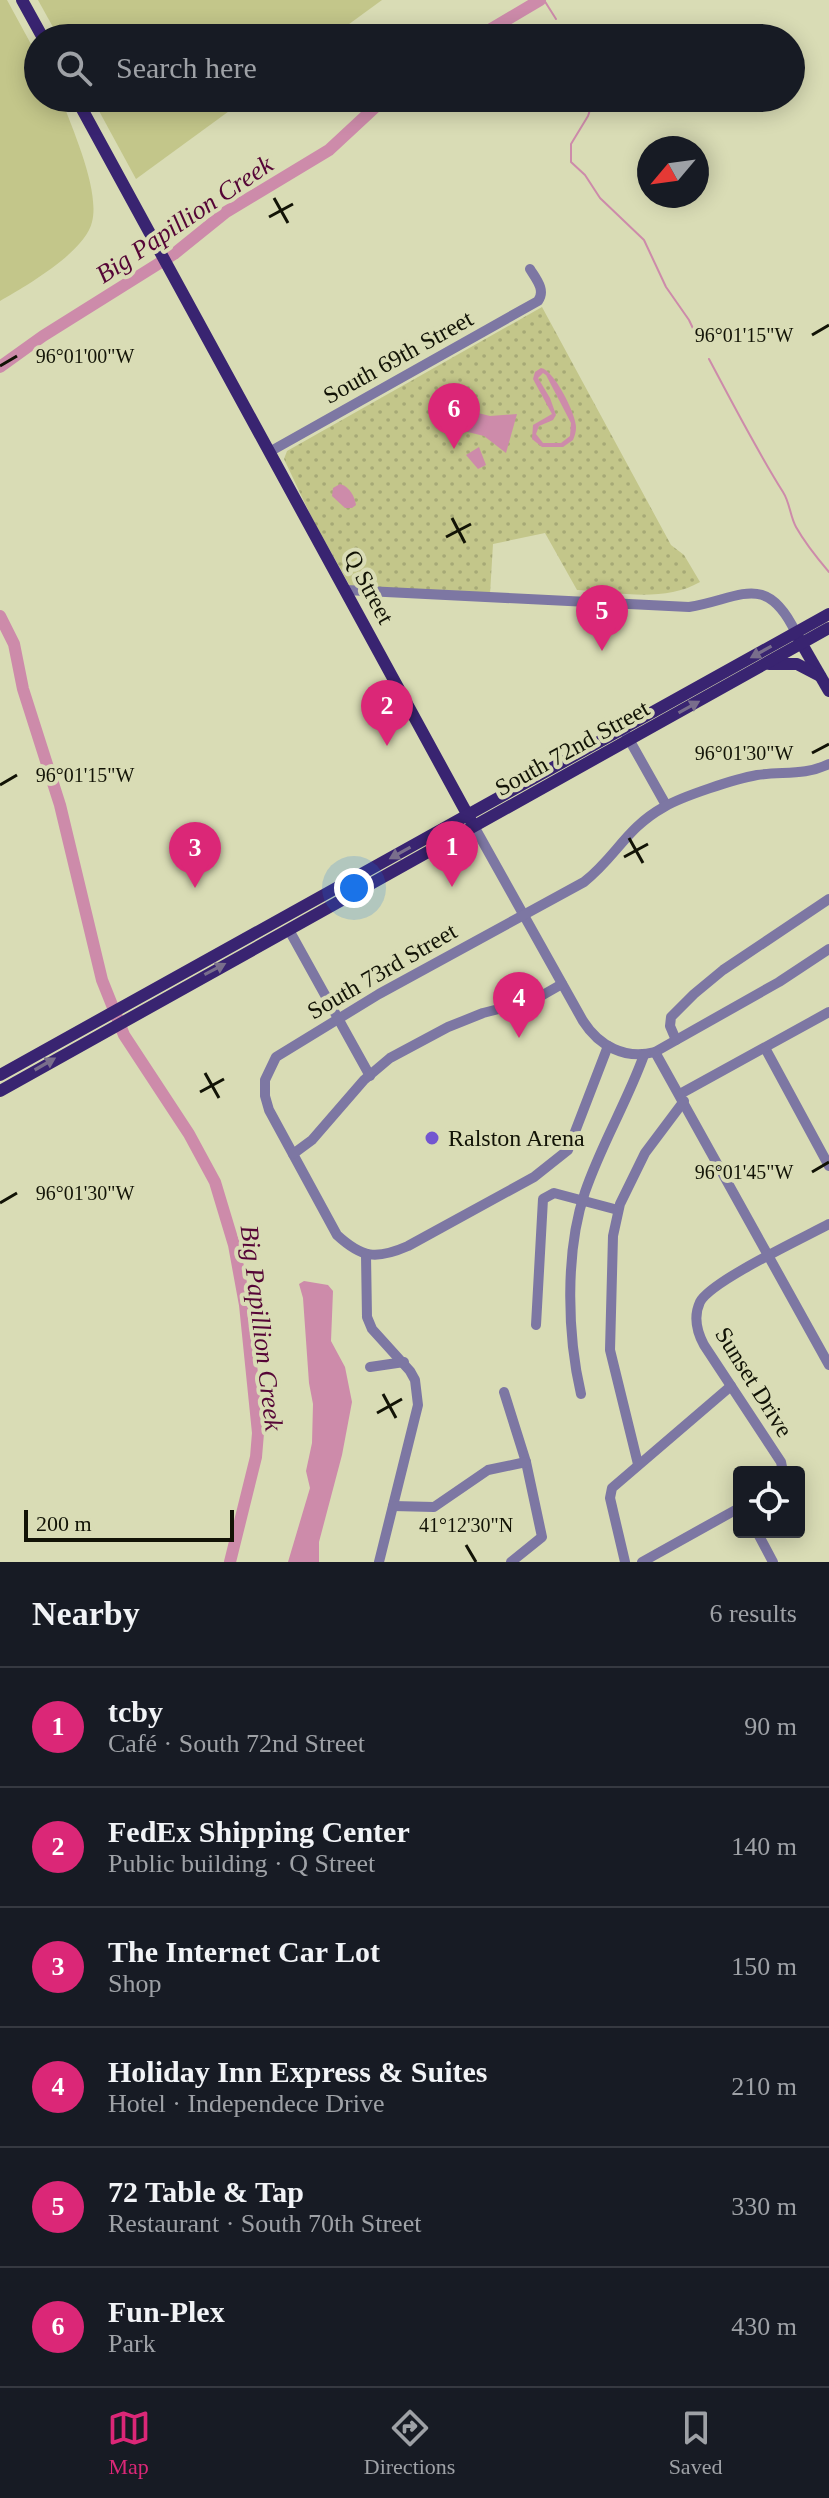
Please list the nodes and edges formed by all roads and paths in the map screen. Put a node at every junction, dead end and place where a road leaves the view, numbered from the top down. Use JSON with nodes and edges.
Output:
{"nodes":[{"id":1,"x":22,"y":0,"type":"edge"},
{"id":2,"x":35,"y":24,"type":"edge"},
{"id":3,"x":84,"y":112,"type":"edge"},
{"id":4,"x":530,"y":269,"type":"dead end"},
{"id":5,"x":271,"y":451,"type":"junction"},
{"id":6,"x":346,"y":590,"type":"junction"},
{"id":7,"x":829,"y":614,"type":"edge"},
{"id":8,"x":829,"y":628,"type":"edge"},
{"id":9,"x":799,"y":639,"type":"junction"},
{"id":10,"x":766,"y":664,"type":"junction"},
{"id":11,"x":820,"y":676,"type":"junction"},
{"id":12,"x":829,"y":691,"type":"edge"},
{"id":13,"x":626,"y":735,"type":"junction"},
{"id":14,"x":829,"y":764,"type":"edge"},
{"id":15,"x":666,"y":805,"type":"junction"},
{"id":16,"x":471,"y":822,"type":"junction"},
{"id":17,"x":336,"y":889,"type":"junction"},
{"id":18,"x":829,"y":899,"type":"edge"},
{"id":19,"x":523,"y":915,"type":"junction"},
{"id":20,"x":289,"y":930,"type":"junction"},
{"id":21,"x":829,"y":949,"type":"edge"},
{"id":22,"x":562,"y":984,"type":"junction"},
{"id":23,"x":145,"y":1001,"type":"junction"},
{"id":24,"x":829,"y":1012,"type":"edge"},
{"id":25,"x":337,"y":1019,"type":"junction"},
{"id":26,"x":89,"y":1032,"type":"junction"},
{"id":27,"x":676,"y":1040,"type":"junction"},
{"id":28,"x":608,"y":1046,"type":"junction"},
{"id":29,"x":765,"y":1048,"type":"junction"},
{"id":30,"x":649,"y":1054,"type":"junction"},
{"id":31,"x":0,"y":1075,"type":"edge"},
{"id":32,"x":370,"y":1076,"type":"junction"},
{"id":33,"x":0,"y":1091,"type":"edge"},
{"id":34,"x":682,"y":1098,"type":"junction"},
{"id":35,"x":293,"y":1154,"type":"junction"},
{"id":36,"x":829,"y":1166,"type":"edge"},
{"id":37,"x":582,"y":1199,"type":"junction"},
{"id":38,"x":618,"y":1210,"type":"junction"},
{"id":39,"x":829,"y":1224,"type":"edge"},
{"id":40,"x":366,"y":1255,"type":"junction"},
{"id":41,"x":770,"y":1256,"type":"junction"},
{"id":42,"x":536,"y":1325,"type":"dead end"},
{"id":43,"x":404,"y":1362,"type":"junction"},
{"id":44,"x":829,"y":1365,"type":"edge"},
{"id":45,"x":370,"y":1367,"type":"dead end"},
{"id":46,"x":731,"y":1386,"type":"junction"},
{"id":47,"x":504,"y":1392,"type":"dead end"},
{"id":48,"x":581,"y":1394,"type":"dead end"},
{"id":49,"x":526,"y":1462,"type":"junction"},
{"id":50,"x":638,"y":1464,"type":"junction"},
{"id":51,"x":782,"y":1466,"type":"edge"},
{"id":52,"x":393,"y":1506,"type":"junction"},
{"id":53,"x":733,"y":1511,"type":"edge"},
{"id":54,"x":760,"y":1538,"type":"edge"},
{"id":55,"x":379,"y":1562,"type":"edge"},
{"id":56,"x":511,"y":1562,"type":"edge"},
{"id":57,"x":625,"y":1562,"type":"edge"},
{"id":58,"x":642,"y":1562,"type":"edge"},
{"id":59,"x":773,"y":1562,"type":"edge"}],
"edges":[{"from":1,"to":2,"type":"main road"},
{"from":3,"to":5,"type":"main road","name":"Q Street"},
{"from":4,"to":5,"type":"street","name":"South 69th Street"},
{"from":5,"to":6,"type":"main road","name":"Q Street"},
{"from":6,"to":9,"type":"street"},
{"from":6,"to":16,"type":"main road","name":"Q Street"},
{"from":7,"to":9,"type":"main road","name":"South 72nd Street"},
{"from":8,"to":9,"type":"main road","name":"South 72nd Street"},
{"from":9,"to":10,"type":"main road","name":"South 72nd Street"},
{"from":9,"to":11,"type":"main road"},
{"from":9,"to":13,"type":"main road","name":"South 72nd Street","one_way":true},
{"from":10,"to":11,"type":"main road"},
{"from":13,"to":10,"type":"main road","name":"South 72nd Street","one_way":true},
{"from":11,"to":12,"type":"main road"},
{"from":13,"to":15,"type":"street"},
{"from":13,"to":16,"type":"main road","name":"South 72nd Street"},
{"from":14,"to":15,"type":"street","name":"South 73rd Street"},
{"from":15,"to":19,"type":"street","name":"South 73rd Street"},
{"from":16,"to":17,"type":"main road","name":"South 72nd Street","one_way":true},
{"from":16,"to":19,"type":"street","name":"Q Street"},
{"from":16,"to":20,"type":"main road","name":"South 72nd Street"},
{"from":17,"to":20,"type":"main road"},
{"from":17,"to":23,"type":"main road","name":"South 72nd Street"},
{"from":18,"to":27,"type":"street"},
{"from":19,"to":22,"type":"street","name":"Q Street"},
{"from":19,"to":25,"type":"street","name":"South 73rd Street"},
{"from":23,"to":20,"type":"main road","name":"South 72nd Street","one_way":true},
{"from":20,"to":25,"type":"street"},
{"from":21,"to":27,"type":"street"},
{"from":22,"to":28,"type":"street","name":"Q Street"},
{"from":22,"to":32,"type":"street"},
{"from":23,"to":26,"type":"main road","name":"South 72nd Street"},
{"from":24,"to":29,"type":"street"},
{"from":25,"to":32,"type":"street"},
{"from":25,"to":35,"type":"street","name":"South 73rd Street"},
{"from":26,"to":31,"type":"main road","name":"South 72nd Street"},
{"from":33,"to":26,"type":"main road","name":"South 72nd Street","one_way":true},
{"from":27,"to":30,"type":"street"},
{"from":28,"to":30,"type":"street"},
{"from":28,"to":40,"type":"street"},
{"from":29,"to":34,"type":"street"},
{"from":29,"to":36,"type":"street"},
{"from":30,"to":34,"type":"street"},
{"from":30,"to":37,"type":"street"},
{"from":32,"to":35,"type":"street"},
{"from":34,"to":38,"type":"street"},
{"from":34,"to":41,"type":"street"},
{"from":35,"to":40,"type":"street"},
{"from":37,"to":38,"type":"street"},
{"from":37,"to":42,"type":"street"},
{"from":37,"to":48,"type":"street"},
{"from":38,"to":50,"type":"street"},
{"from":39,"to":41,"type":"street","name":"Sunset Drive"},
{"from":40,"to":43,"type":"street"},
{"from":41,"to":44,"type":"street"},
{"from":41,"to":46,"type":"street","name":"Sunset Drive"},
{"from":43,"to":45,"type":"street"},
{"from":43,"to":52,"type":"street"},
{"from":46,"to":50,"type":"street"},
{"from":46,"to":51,"type":"street","name":"Sunset Drive"},
{"from":47,"to":49,"type":"street"},
{"from":49,"to":52,"type":"street"},
{"from":49,"to":56,"type":"street"},
{"from":50,"to":57,"type":"street"},
{"from":52,"to":55,"type":"street"},
{"from":53,"to":58,"type":"street"},
{"from":54,"to":59,"type":"street"}]}
